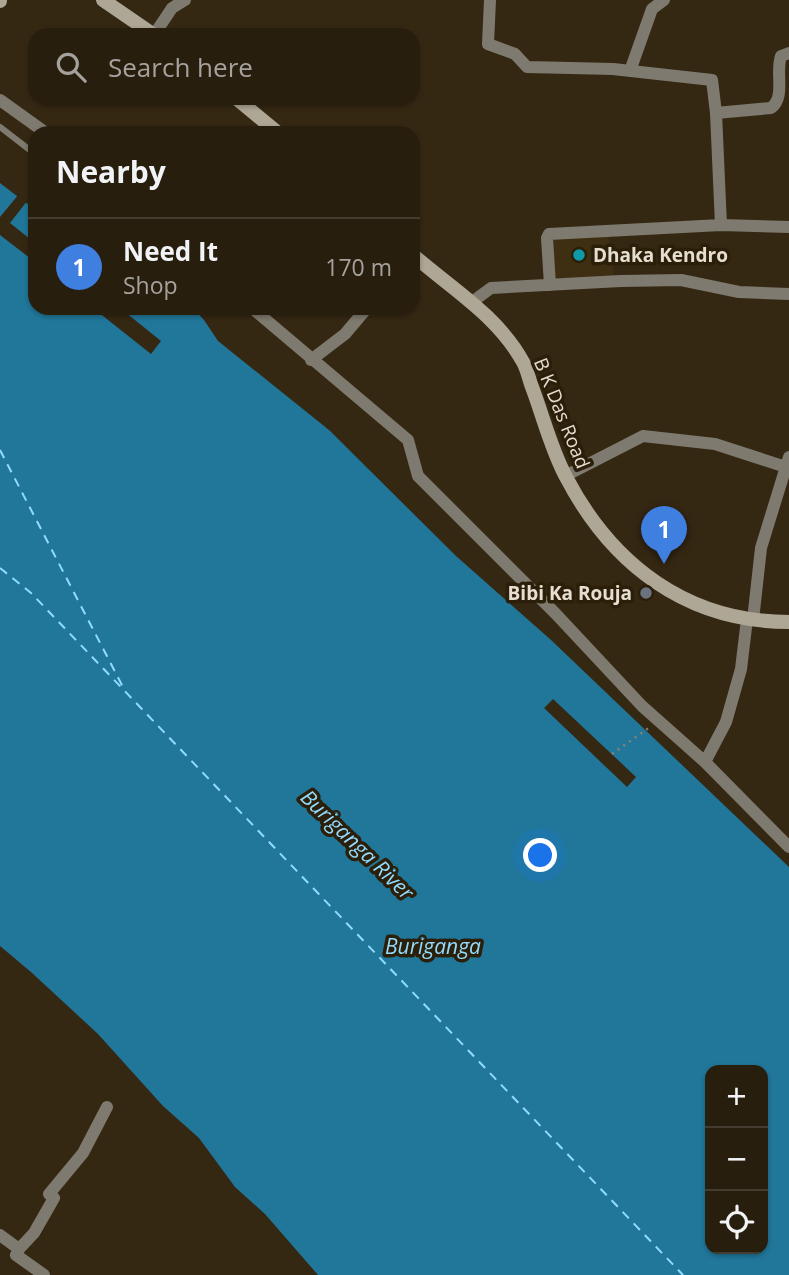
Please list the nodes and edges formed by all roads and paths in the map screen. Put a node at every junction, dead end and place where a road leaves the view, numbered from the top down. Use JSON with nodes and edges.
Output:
{"nodes":[{"id":1,"x":103,"y":0,"type":"edge"},
{"id":2,"x":185,"y":0,"type":"edge"},
{"id":3,"x":490,"y":0,"type":"edge"},
{"id":4,"x":664,"y":0,"type":"edge"},
{"id":5,"x":144,"y":28,"type":"edge"},
{"id":6,"x":159,"y":28,"type":"edge"},
{"id":7,"x":789,"y":53,"type":"edge"},
{"id":8,"x":630,"y":71,"type":"junction"},
{"id":9,"x":0,"y":100,"type":"edge"},
{"id":10,"x":244,"y":105,"type":"edge"},
{"id":11,"x":716,"y":113,"type":"junction"},
{"id":12,"x":36,"y":126,"type":"edge"},
{"id":13,"x":270,"y":126,"type":"edge"},
{"id":14,"x":3,"y":129,"type":"edge"},
{"id":15,"x":0,"y":139,"type":"edge"},
{"id":16,"x":28,"y":149,"type":"edge"},
{"id":17,"x":721,"y":225,"type":"junction"},
{"id":18,"x":789,"y":227,"type":"edge"},
{"id":19,"x":420,"y":263,"type":"edge"},
{"id":20,"x":550,"y":285,"type":"junction"},
{"id":21,"x":789,"y":293,"type":"edge"},
{"id":22,"x":472,"y":302,"type":"junction"},
{"id":23,"x":260,"y":315,"type":"edge"},
{"id":24,"x":361,"y":315,"type":"edge"},
{"id":25,"x":312,"y":360,"type":"junction"},
{"id":26,"x":788,"y":464,"type":"edge"},
{"id":27,"x":565,"y":476,"type":"junction"},
{"id":28,"x":750,"y":620,"type":"junction"},
{"id":29,"x":789,"y":622,"type":"edge"},
{"id":30,"x":658,"y":721,"type":"junction"},
{"id":31,"x":612,"y":754,"type":"dead end"},
{"id":32,"x":705,"y":762,"type":"junction"},
{"id":33,"x":789,"y":847,"type":"edge"},
{"id":34,"x":107,"y":1107,"type":"dead end"},
{"id":35,"x":0,"y":1235,"type":"edge"},
{"id":36,"x":19,"y":1248,"type":"junction"},
{"id":37,"x":44,"y":1275,"type":"edge"}],
"edges":[{"from":1,"to":5,"type":"street"},
{"from":2,"to":6,"type":"street"},
{"from":3,"to":8,"type":"street"},
{"from":4,"to":8,"type":"street"},
{"from":7,"to":11,"type":"street"},
{"from":8,"to":11,"type":"street"},
{"from":9,"to":12,"type":"street"},
{"from":10,"to":13,"type":"street"},
{"from":11,"to":17,"type":"street"},
{"from":14,"to":15,"type":"lane"},
{"from":14,"to":16,"type":"lane"},
{"from":17,"to":18,"type":"street"},
{"from":17,"to":20,"type":"street"},
{"from":19,"to":22,"type":"street","name":"B K Das Road"},
{"from":20,"to":21,"type":"street"},
{"from":20,"to":22,"type":"street"},
{"from":22,"to":27,"type":"street","name":"B K Das Road"},
{"from":23,"to":25,"type":"street"},
{"from":24,"to":25,"type":"street"},
{"from":25,"to":30,"type":"street"},
{"from":26,"to":27,"type":"street"},
{"from":26,"to":28,"type":"street"},
{"from":27,"to":28,"type":"street","name":"B K Das Road"},
{"from":28,"to":29,"type":"street","name":"B K Das Road"},
{"from":28,"to":32,"type":"street"},
{"from":30,"to":31,"type":"path"},
{"from":30,"to":32,"type":"street"},
{"from":32,"to":33,"type":"street"},
{"from":34,"to":36,"type":"street"},
{"from":35,"to":36,"type":"street"},
{"from":36,"to":37,"type":"street"}]}
